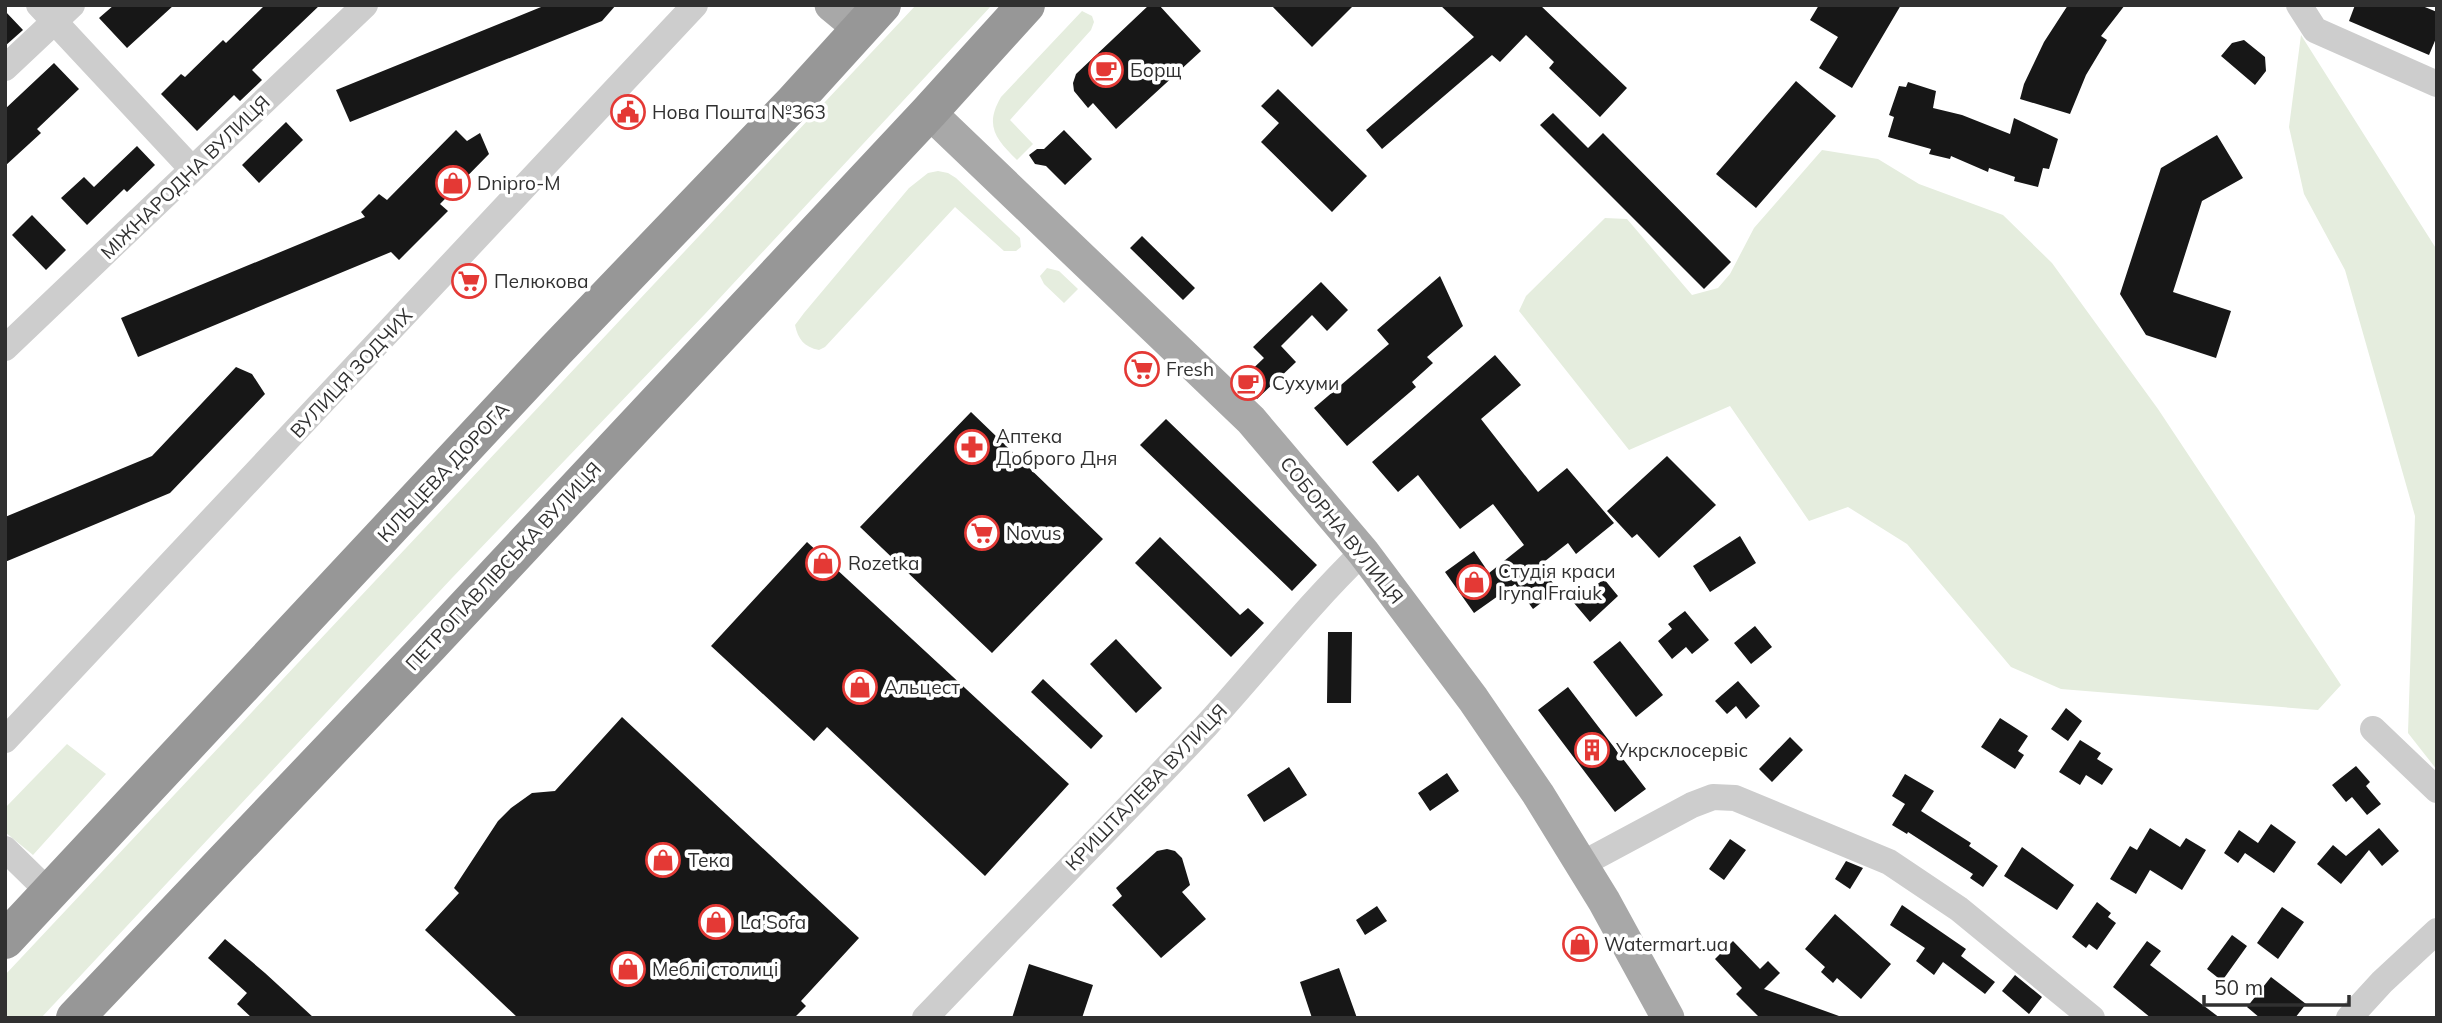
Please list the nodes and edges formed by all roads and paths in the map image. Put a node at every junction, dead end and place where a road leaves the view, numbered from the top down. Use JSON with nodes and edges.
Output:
{"nodes":[{"id":1,"x":365,"y":5,"type":"edge"},
{"id":2,"x":695,"y":5,"type":"edge"},
{"id":3,"x":831,"y":5,"type":"edge"},
{"id":4,"x":1027,"y":5,"type":"edge"},
{"id":5,"x":2299,"y":5,"type":"edge"},
{"id":6,"x":55,"y":11,"type":"edge"},
{"id":7,"x":871,"y":17,"type":"edge"},
{"id":8,"x":5,"y":68,"type":"edge"},
{"id":9,"x":2437,"y":85,"type":"edge"},
{"id":10,"x":929,"y":112,"type":"junction"},
{"id":11,"x":192,"y":169,"type":"junction"},
{"id":12,"x":5,"y":348,"type":"edge"},
{"id":13,"x":1363,"y":552,"type":"junction"},
{"id":14,"x":2373,"y":729,"type":"dead end"},
{"id":15,"x":5,"y":740,"type":"edge"},
{"id":16,"x":2437,"y":790,"type":"edge"},
{"id":17,"x":5,"y":849,"type":"edge"},
{"id":18,"x":1583,"y":864,"type":"junction"},
{"id":19,"x":50,"y":893,"type":"junction"},
{"id":20,"x":2437,"y":931,"type":"edge"},
{"id":21,"x":5,"y":940,"type":"edge"},
{"id":22,"x":75,"y":1018,"type":"edge"},
{"id":23,"x":925,"y":1018,"type":"edge"},
{"id":24,"x":1668,"y":1018,"type":"edge"},
{"id":25,"x":2092,"y":1018,"type":"edge"},
{"id":26,"x":2349,"y":1018,"type":"edge"}],
"edges":[{"from":1,"to":11,"type":"street","name":"МІЖНАРОДНА ВУЛИЦЯ"},
{"from":2,"to":15,"type":"street","name":"ВУЛИЦЯ ЗОДЧИХ"},
{"from":3,"to":7,"type":"main road"},
{"from":4,"to":10,"type":"highway","name":"ПЕТРОПАВЛІВСЬКА ВУЛИЦЯ"},
{"from":5,"to":9,"type":"street"},
{"from":6,"to":8,"type":"street"},
{"from":6,"to":11,"type":"street"},
{"from":7,"to":19,"type":"highway","name":"КІЛЬЦЕВА ДОРОГА"},
{"from":10,"to":13,"type":"main road","name":"СОБОРНА ВУЛИЦЯ"},
{"from":10,"to":22,"type":"highway","name":"ПЕТРОПАВЛІВСЬКА ВУЛИЦЯ"},
{"from":11,"to":12,"type":"street","name":"МІЖНАРОДНА ВУЛИЦЯ"},
{"from":13,"to":18,"type":"main road","name":"СОБОРНА ВУЛИЦЯ"},
{"from":13,"to":23,"type":"street","name":"КРИШТАЛЕВА ВУЛИЦЯ"},
{"from":14,"to":16,"type":"street"},
{"from":17,"to":19,"type":"street"},
{"from":18,"to":24,"type":"main road","name":"СОБОРНА ВУЛИЦЯ"},
{"from":18,"to":25,"type":"street"},
{"from":19,"to":21,"type":"highway","name":"КІЛЬЦЕВА ДОРОГА"},
{"from":20,"to":26,"type":"street"}]}
